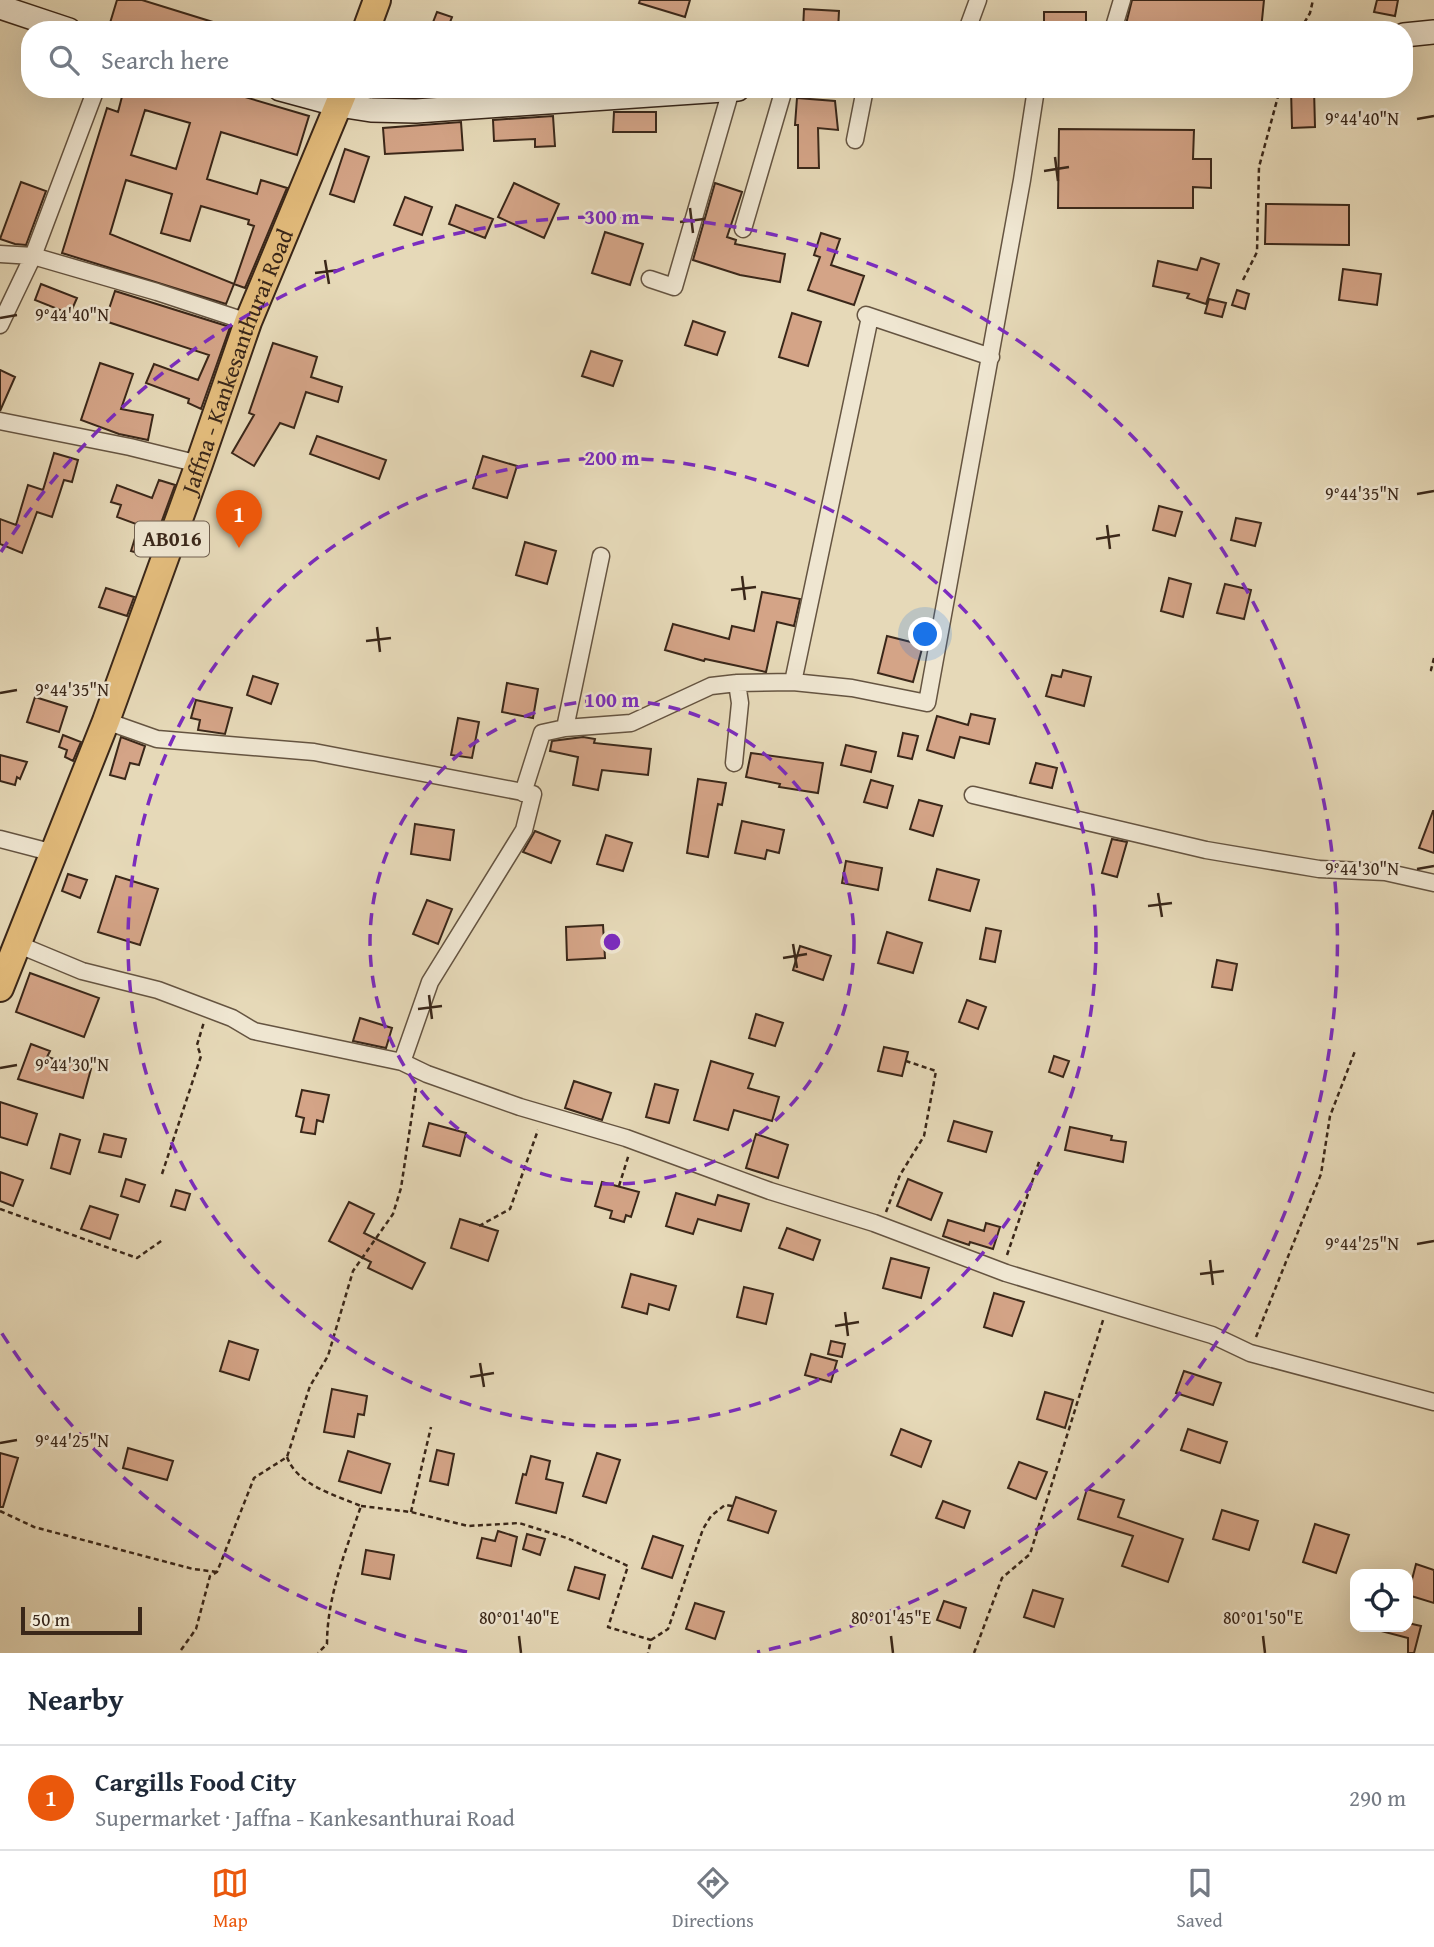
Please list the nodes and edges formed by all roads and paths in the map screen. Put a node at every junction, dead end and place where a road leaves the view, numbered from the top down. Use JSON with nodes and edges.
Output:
{"nodes":[{"id":1,"x":377,"y":0,"type":"edge"},
{"id":2,"x":978,"y":0,"type":"edge"},
{"id":3,"x":1122,"y":0,"type":"edge"},
{"id":4,"x":1313,"y":0,"type":"edge"},
{"id":5,"x":0,"y":8,"type":"edge"},
{"id":6,"x":41,"y":21,"type":"edge"},
{"id":7,"x":369,"y":21,"type":"edge"},
{"id":8,"x":970,"y":21,"type":"edge"},
{"id":9,"x":1116,"y":21,"type":"edge"},
{"id":10,"x":1305,"y":21,"type":"edge"},
{"id":11,"x":1434,"y":32,"type":"edge"},
{"id":12,"x":1413,"y":34,"type":"edge"},
{"id":13,"x":93,"y":98,"type":"edge"},
{"id":14,"x":342,"y":98,"type":"edge"},
{"id":15,"x":344,"y":98,"type":"edge"},
{"id":16,"x":611,"y":98,"type":"edge"},
{"id":17,"x":729,"y":98,"type":"edge"},
{"id":18,"x":780,"y":98,"type":"edge"},
{"id":19,"x":862,"y":98,"type":"edge"},
{"id":20,"x":1034,"y":98,"type":"edge"},
{"id":21,"x":1277,"y":98,"type":"edge"},
{"id":22,"x":855,"y":140,"type":"dead end"},
{"id":23,"x":743,"y":229,"type":"dead end"},
{"id":24,"x":0,"y":254,"type":"edge"},
{"id":25,"x":33,"y":256,"type":"junction"},
{"id":26,"x":650,"y":279,"type":"dead end"},
{"id":27,"x":1243,"y":279,"type":"dead end"},
{"id":28,"x":248,"y":322,"type":"junction"},
{"id":29,"x":0,"y":325,"type":"edge"},
{"id":30,"x":991,"y":357,"type":"junction"},
{"id":31,"x":0,"y":421,"type":"edge"},
{"id":32,"x":200,"y":464,"type":"junction"},
{"id":33,"x":601,"y":556,"type":"dead end"},
{"id":34,"x":1434,"y":658,"type":"edge"},
{"id":35,"x":1434,"y":671,"type":"edge"},
{"id":36,"x":793,"y":682,"type":"junction"},
{"id":37,"x":737,"y":683,"type":"junction"},
{"id":38,"x":106,"y":721,"type":"junction"},
{"id":39,"x":565,"y":728,"type":"junction"},
{"id":40,"x":734,"y":762,"type":"dead end"},
{"id":41,"x":523,"y":793,"type":"junction"},
{"id":42,"x":973,"y":795,"type":"dead end"},
{"id":43,"x":0,"y":839,"type":"edge"},
{"id":44,"x":54,"y":853,"type":"junction"},
{"id":45,"x":1434,"y":883,"type":"edge"},
{"id":46,"x":18,"y":944,"type":"junction"},
{"id":47,"x":0,"y":988,"type":"edge"},
{"id":48,"x":207,"y":1009,"type":"junction"},
{"id":49,"x":1355,"y":1051,"type":"dead end"},
{"id":50,"x":906,"y":1061,"type":"dead end"},
{"id":51,"x":402,"y":1062,"type":"junction"},
{"id":52,"x":419,"y":1071,"type":"junction"},
{"id":53,"x":544,"y":1114,"type":"junction"},
{"id":54,"x":632,"y":1140,"type":"junction"},
{"id":55,"x":1040,"y":1159,"type":"dead end"},
{"id":56,"x":162,"y":1174,"type":"dead end"},
{"id":57,"x":619,"y":1186,"type":"dead end"},
{"id":58,"x":0,"y":1209,"type":"edge"},
{"id":59,"x":881,"y":1225,"type":"junction"},
{"id":60,"x":480,"y":1226,"type":"dead end"},
{"id":61,"x":164,"y":1239,"type":"dead end"},
{"id":62,"x":1001,"y":1272,"type":"junction"},
{"id":63,"x":1108,"y":1304,"type":"junction"},
{"id":64,"x":1250,"y":1353,"type":"junction"},
{"id":65,"x":1434,"y":1402,"type":"edge"},
{"id":66,"x":430,"y":1427,"type":"dead end"},
{"id":67,"x":287,"y":1457,"type":"junction"},
{"id":68,"x":361,"y":1506,"type":"junction"},
{"id":69,"x":732,"y":1506,"type":"dead end"},
{"id":70,"x":0,"y":1511,"type":"edge"},
{"id":71,"x":411,"y":1512,"type":"junction"},
{"id":72,"x":217,"y":1572,"type":"junction"},
{"id":73,"x":651,"y":1640,"type":"junction"},
{"id":74,"x":181,"y":1650,"type":"dead end"},
{"id":75,"x":318,"y":1653,"type":"edge"},
{"id":76,"x":648,"y":1653,"type":"edge"},
{"id":77,"x":974,"y":1653,"type":"edge"}],
"edges":[{"from":1,"to":7,"type":"main road"},
{"from":2,"to":8,"type":"street"},
{"from":3,"to":9,"type":"street"},
{"from":4,"to":10,"type":"path"},
{"from":5,"to":6,"type":"main road"},
{"from":11,"to":12,"type":"main road"},
{"from":13,"to":25,"type":"street"},
{"from":14,"to":28,"type":"main road","name":"Jaffna - Kankesanthurai Road","number":"AB016"},
{"from":15,"to":16,"type":"main road"},
{"from":17,"to":26,"type":"street"},
{"from":18,"to":23,"type":"street"},
{"from":19,"to":22,"type":"street"},
{"from":20,"to":30,"type":"street"},
{"from":21,"to":27,"type":"path"},
{"from":24,"to":25,"type":"street"},
{"from":25,"to":28,"type":"street"},
{"from":25,"to":29,"type":"street"},
{"from":28,"to":32,"type":"main road","name":"Jaffna - Kankesanthurai Road","number":"AB016"},
{"from":30,"to":36,"type":"street"},
{"from":30,"to":36,"type":"street"},
{"from":31,"to":32,"type":"street"},
{"from":32,"to":38,"type":"main road","name":"Jaffna - Kankesanthurai Road","number":"AB016"},
{"from":33,"to":39,"type":"street"},
{"from":34,"to":35,"type":"path"},
{"from":36,"to":37,"type":"street"},
{"from":37,"to":39,"type":"street"},
{"from":37,"to":40,"type":"street"},
{"from":38,"to":41,"type":"street"},
{"from":38,"to":44,"type":"main road","name":"Jaffna - Kankesanthurai Road","number":"AB016"},
{"from":39,"to":41,"type":"street"},
{"from":41,"to":51,"type":"street"},
{"from":42,"to":45,"type":"street"},
{"from":43,"to":44,"type":"street"},
{"from":44,"to":46,"type":"main road","name":"Jaffna - Kankesanthurai Road","number":"AB016"},
{"from":46,"to":47,"type":"main road","name":"Jaffna - Kankesanthurai Road","number":"AB016"},
{"from":46,"to":48,"type":"street"},
{"from":48,"to":51,"type":"street"},
{"from":48,"to":56,"type":"path"},
{"from":49,"to":64,"type":"path"},
{"from":50,"to":59,"type":"path"},
{"from":51,"to":52,"type":"street"},
{"from":52,"to":53,"type":"street"},
{"from":52,"to":67,"type":"path"},
{"from":53,"to":54,"type":"street"},
{"from":53,"to":60,"type":"path"},
{"from":54,"to":57,"type":"path"},
{"from":54,"to":59,"type":"street"},
{"from":55,"to":62,"type":"path"},
{"from":58,"to":61,"type":"path"},
{"from":59,"to":62,"type":"street"},
{"from":62,"to":63,"type":"street"},
{"from":63,"to":64,"type":"street"},
{"from":63,"to":77,"type":"path"},
{"from":64,"to":65,"type":"street"},
{"from":66,"to":71,"type":"path"},
{"from":67,"to":68,"type":"path"},
{"from":67,"to":72,"type":"path"},
{"from":68,"to":71,"type":"path"},
{"from":68,"to":75,"type":"path"},
{"from":69,"to":73,"type":"path"},
{"from":70,"to":72,"type":"path"},
{"from":71,"to":73,"type":"path"},
{"from":72,"to":74,"type":"path"},
{"from":73,"to":76,"type":"path"}]}
